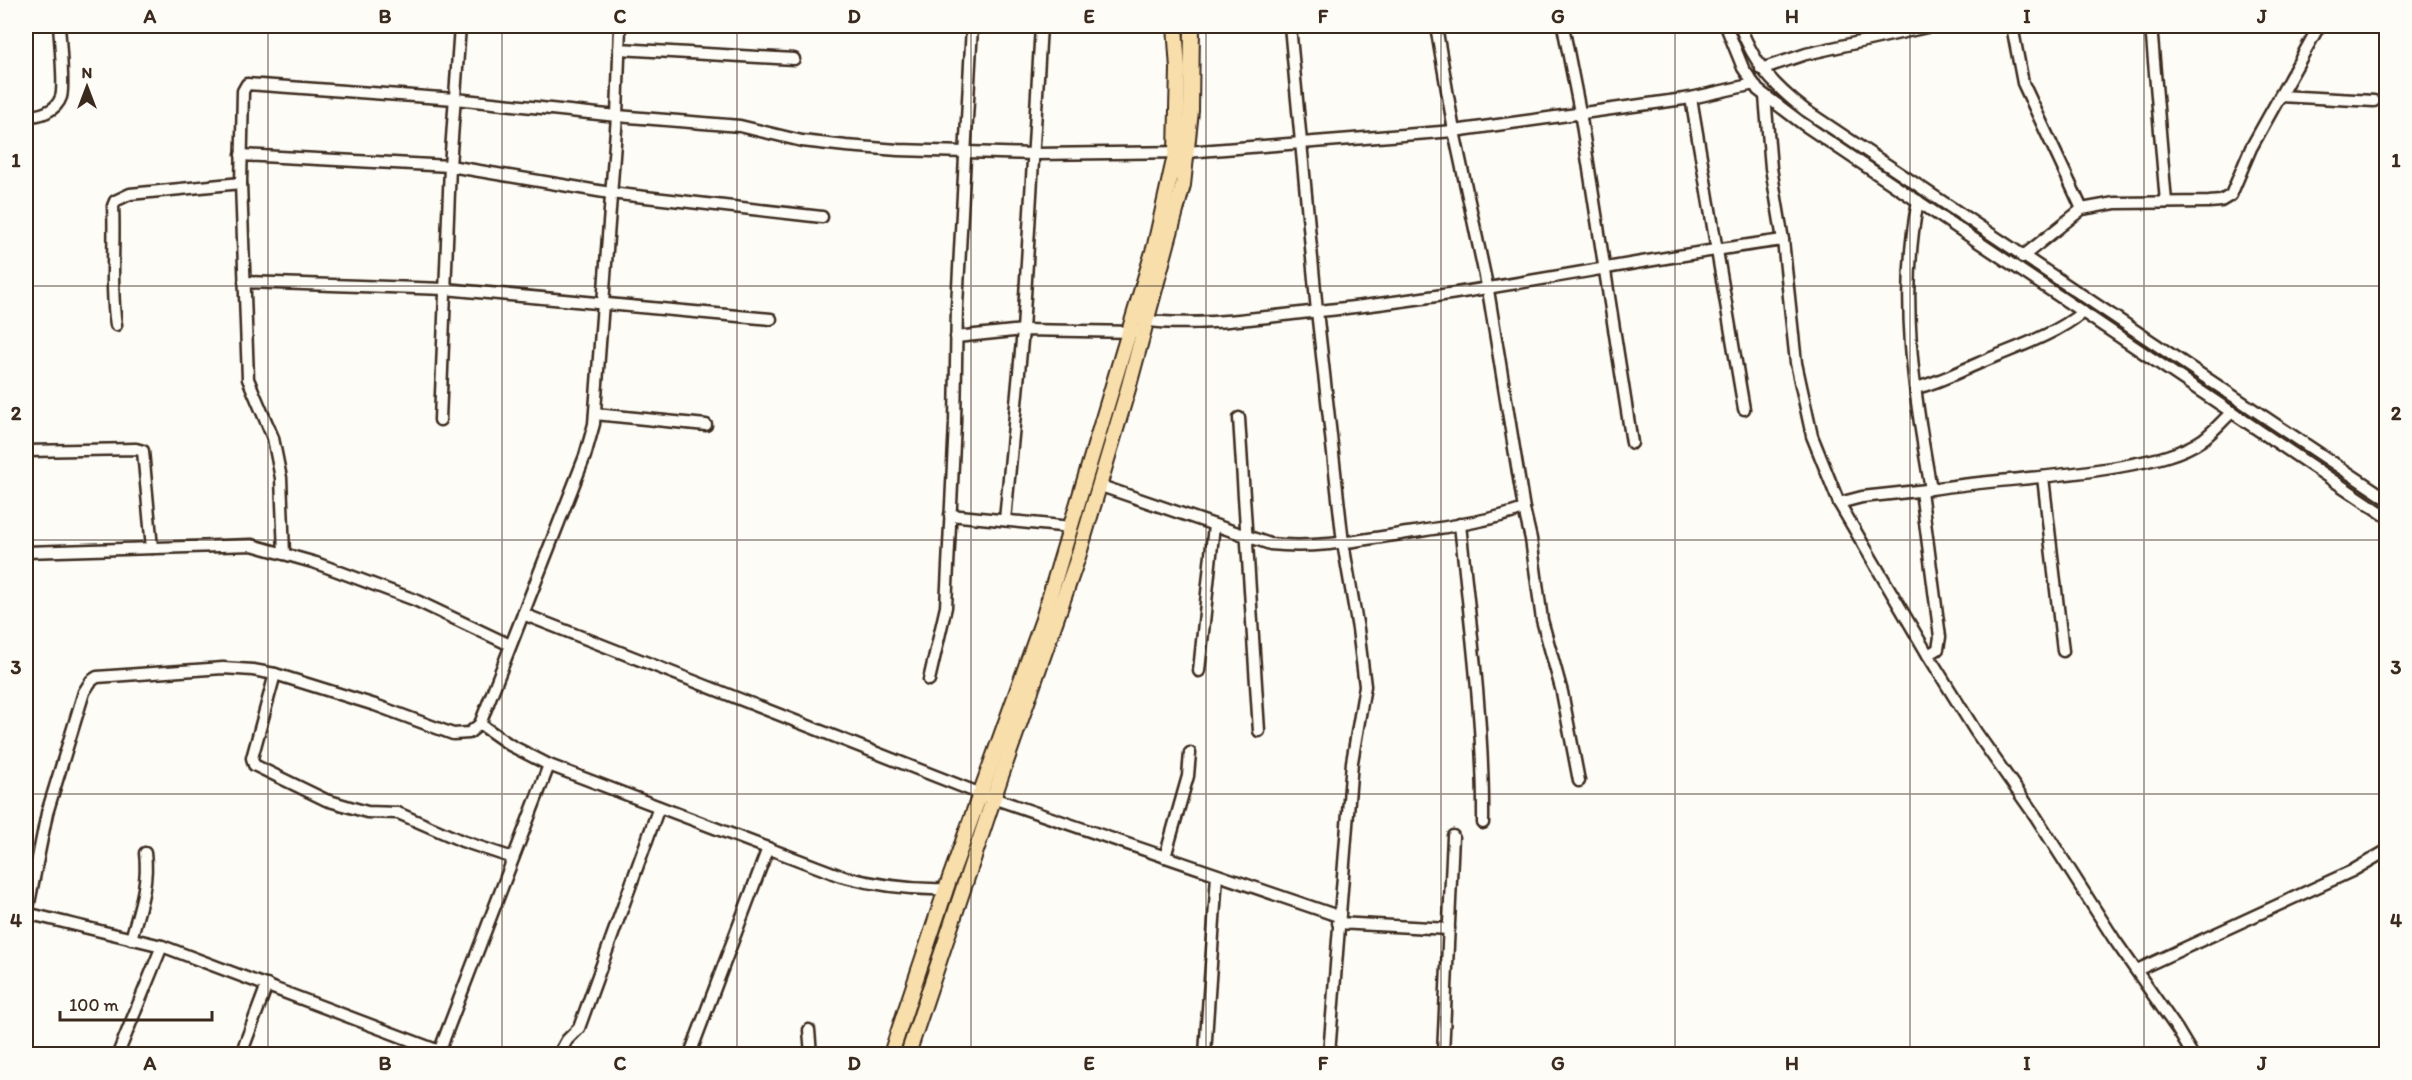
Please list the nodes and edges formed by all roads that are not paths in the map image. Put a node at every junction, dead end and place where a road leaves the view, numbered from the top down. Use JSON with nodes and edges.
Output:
{"nodes":[{"id":1,"x":59,"y":26,"type":"edge"},
{"id":2,"x":460,"y":26,"type":"edge"},
{"id":3,"x":620,"y":26,"type":"edge"},
{"id":4,"x":972,"y":26,"type":"edge"},
{"id":5,"x":1041,"y":26,"type":"edge"},
{"id":6,"x":1175,"y":26,"type":"edge"},
{"id":7,"x":1192,"y":26,"type":"edge"},
{"id":8,"x":1290,"y":26,"type":"edge"},
{"id":9,"x":1436,"y":26,"type":"edge"},
{"id":10,"x":1563,"y":26,"type":"edge"},
{"id":11,"x":1726,"y":26,"type":"edge"},
{"id":12,"x":1740,"y":26,"type":"edge"},
{"id":13,"x":1931,"y":26,"type":"edge"},
{"id":14,"x":2012,"y":26,"type":"edge"},
{"id":15,"x":2151,"y":26,"type":"edge"},
{"id":16,"x":2319,"y":26,"type":"edge"},
{"id":17,"x":619,"y":49,"type":"junction"},
{"id":18,"x":794,"y":59,"type":"dead end"},
{"id":19,"x":1761,"y":69,"type":"junction"},
{"id":20,"x":1754,"y":84,"type":"junction"},
{"id":21,"x":1765,"y":96,"type":"junction"},
{"id":22,"x":2280,"y":96,"type":"junction"},
{"id":23,"x":1691,"y":98,"type":"junction"},
{"id":24,"x":455,"y":99,"type":"junction"},
{"id":25,"x":2374,"y":102,"type":"dead end"},
{"id":26,"x":1580,"y":112,"type":"junction"},
{"id":27,"x":26,"y":116,"type":"edge"},
{"id":28,"x":616,"y":116,"type":"junction"},
{"id":29,"x":1454,"y":130,"type":"junction"},
{"id":30,"x":1301,"y":142,"type":"junction"},
{"id":31,"x":1182,"y":152,"type":"junction"},
{"id":32,"x":966,"y":153,"type":"junction"},
{"id":33,"x":1035,"y":154,"type":"junction"},
{"id":34,"x":241,"y":155,"type":"junction"},
{"id":35,"x":450,"y":166,"type":"junction"},
{"id":36,"x":241,"y":183,"type":"junction"},
{"id":37,"x":610,"y":193,"type":"junction"},
{"id":38,"x":1918,"y":201,"type":"junction"},
{"id":39,"x":2166,"y":202,"type":"junction"},
{"id":40,"x":2082,"y":209,"type":"junction"},
{"id":41,"x":822,"y":217,"type":"dead end"},
{"id":42,"x":1783,"y":240,"type":"junction"},
{"id":43,"x":1715,"y":249,"type":"junction"},
{"id":44,"x":2022,"y":257,"type":"junction"},
{"id":45,"x":1605,"y":267,"type":"junction"},
{"id":46,"x":244,"y":282,"type":"junction"},
{"id":47,"x":446,"y":289,"type":"junction"},
{"id":48,"x":1488,"y":290,"type":"junction"},
{"id":49,"x":603,"y":305,"type":"junction"},
{"id":50,"x":1317,"y":311,"type":"junction"},
{"id":51,"x":2083,"y":312,"type":"junction"},
{"id":52,"x":771,"y":319,"type":"dead end"},
{"id":53,"x":116,"y":325,"type":"dead end"},
{"id":54,"x":1138,"y":326,"type":"junction"},
{"id":55,"x":1023,"y":330,"type":"junction"},
{"id":56,"x":956,"y":337,"type":"junction"},
{"id":57,"x":1916,"y":388,"type":"junction"},
{"id":58,"x":1744,"y":409,"type":"dead end"},
{"id":59,"x":2232,"y":412,"type":"junction"},
{"id":60,"x":595,"y":414,"type":"junction"},
{"id":61,"x":1239,"y":418,"type":"dead end"},
{"id":62,"x":440,"y":420,"type":"dead end"},
{"id":63,"x":706,"y":425,"type":"dead end"},
{"id":64,"x":1632,"y":443,"type":"dead end"},
{"id":65,"x":26,"y":451,"type":"edge"},
{"id":66,"x":2043,"y":477,"type":"junction"},
{"id":67,"x":1101,"y":486,"type":"junction"},
{"id":68,"x":1925,"y":490,"type":"junction"},
{"id":69,"x":2386,"y":498,"type":"edge"},
{"id":70,"x":1839,"y":503,"type":"junction"},
{"id":71,"x":1524,"y":509,"type":"junction"},
{"id":72,"x":950,"y":515,"type":"junction"},
{"id":73,"x":2386,"y":516,"type":"edge"},
{"id":74,"x":1005,"y":520,"type":"junction"},
{"id":75,"x":1460,"y":524,"type":"junction"},
{"id":76,"x":1214,"y":525,"type":"junction"},
{"id":77,"x":1071,"y":527,"type":"junction"},
{"id":78,"x":1247,"y":536,"type":"junction"},
{"id":79,"x":1343,"y":543,"type":"junction"},
{"id":80,"x":152,"y":548,"type":"junction"},
{"id":81,"x":26,"y":552,"type":"edge"},
{"id":82,"x":284,"y":554,"type":"junction"},
{"id":83,"x":523,"y":614,"type":"junction"},
{"id":84,"x":510,"y":645,"type":"junction"},
{"id":85,"x":2063,"y":651,"type":"dead end"},
{"id":86,"x":1928,"y":655,"type":"junction"},
{"id":87,"x":1199,"y":671,"type":"dead end"},
{"id":88,"x":275,"y":674,"type":"junction"},
{"id":89,"x":929,"y":680,"type":"dead end"},
{"id":90,"x":480,"y":724,"type":"junction"},
{"id":91,"x":1259,"y":731,"type":"dead end"},
{"id":92,"x":1190,"y":753,"type":"dead end"},
{"id":93,"x":549,"y":765,"type":"junction"},
{"id":94,"x":1579,"y":781,"type":"dead end"},
{"id":95,"x":987,"y":797,"type":"junction"},
{"id":96,"x":659,"y":807,"type":"junction"},
{"id":97,"x":1483,"y":823,"type":"dead end"},
{"id":98,"x":1453,"y":836,"type":"dead end"},
{"id":99,"x":768,"y":848,"type":"junction"},
{"id":100,"x":2386,"y":851,"type":"edge"},
{"id":101,"x":146,"y":853,"type":"dead end"},
{"id":102,"x":1165,"y":857,"type":"junction"},
{"id":103,"x":513,"y":858,"type":"junction"},
{"id":104,"x":1217,"y":875,"type":"junction"},
{"id":105,"x":946,"y":889,"type":"junction"},
{"id":106,"x":26,"y":915,"type":"edge"},
{"id":107,"x":1338,"y":920,"type":"junction"},
{"id":108,"x":1449,"y":929,"type":"junction"},
{"id":109,"x":131,"y":939,"type":"junction"},
{"id":110,"x":162,"y":946,"type":"junction"},
{"id":111,"x":2137,"y":970,"type":"junction"},
{"id":112,"x":267,"y":985,"type":"junction"},
{"id":113,"x":809,"y":1030,"type":"dead end"},
{"id":114,"x":443,"y":1053,"type":"edge"},
{"id":115,"x":118,"y":1054,"type":"edge"},
{"id":116,"x":241,"y":1054,"type":"edge"},
{"id":117,"x":559,"y":1054,"type":"edge"},
{"id":118,"x":690,"y":1054,"type":"edge"},
{"id":119,"x":811,"y":1054,"type":"edge"},
{"id":120,"x":891,"y":1054,"type":"edge"},
{"id":121,"x":908,"y":1054,"type":"edge"},
{"id":122,"x":1205,"y":1054,"type":"edge"},
{"id":123,"x":1329,"y":1054,"type":"edge"},
{"id":124,"x":1443,"y":1054,"type":"edge"},
{"id":125,"x":2192,"y":1054,"type":"edge"}],
"edges":[{"from":1,"to":27,"type":"street"},
{"from":2,"to":24,"type":"street"},
{"from":3,"to":17,"type":"street"},
{"from":4,"to":32,"type":"street"},
{"from":5,"to":33,"type":"street"},
{"from":6,"to":31,"type":"main road"},
{"from":7,"to":31,"type":"main road"},
{"from":8,"to":30,"type":"street"},
{"from":9,"to":29,"type":"street"},
{"from":10,"to":26,"type":"street"},
{"from":11,"to":20,"type":"street"},
{"from":12,"to":19,"type":"street"},
{"from":13,"to":19,"type":"street"},
{"from":14,"to":40,"type":"street"},
{"from":15,"to":39,"type":"street"},
{"from":16,"to":22,"type":"street"},
{"from":17,"to":18,"type":"street"},
{"from":17,"to":28,"type":"street"},
{"from":19,"to":44,"type":"street"},
{"from":20,"to":21,"type":"street"},
{"from":20,"to":23,"type":"street"},
{"from":21,"to":38,"type":"street"},
{"from":21,"to":42,"type":"street"},
{"from":22,"to":25,"type":"street"},
{"from":22,"to":39,"type":"street"},
{"from":23,"to":26,"type":"street"},
{"from":23,"to":43,"type":"street"},
{"from":24,"to":28,"type":"street"},
{"from":24,"to":34,"type":"street"},
{"from":24,"to":35,"type":"street"},
{"from":26,"to":29,"type":"street"},
{"from":26,"to":45,"type":"street"},
{"from":28,"to":32,"type":"street"},
{"from":28,"to":37,"type":"street"},
{"from":29,"to":30,"type":"street"},
{"from":29,"to":48,"type":"street"},
{"from":30,"to":31,"type":"street"},
{"from":30,"to":50,"type":"street"},
{"from":31,"to":33,"type":"street"},
{"from":31,"to":54,"type":"main road"},
{"from":32,"to":33,"type":"street"},
{"from":32,"to":56,"type":"street"},
{"from":33,"to":55,"type":"street"},
{"from":34,"to":35,"type":"street"},
{"from":34,"to":36,"type":"street"},
{"from":35,"to":37,"type":"street"},
{"from":35,"to":47,"type":"street"},
{"from":36,"to":46,"type":"street"},
{"from":36,"to":53,"type":"street"},
{"from":37,"to":41,"type":"street"},
{"from":37,"to":49,"type":"street"},
{"from":38,"to":51,"type":"street"},
{"from":38,"to":57,"type":"street"},
{"from":39,"to":40,"type":"street"},
{"from":40,"to":44,"type":"street"},
{"from":42,"to":43,"type":"street"},
{"from":42,"to":70,"type":"street"},
{"from":43,"to":45,"type":"street"},
{"from":43,"to":58,"type":"street"},
{"from":44,"to":69,"type":"street"},
{"from":45,"to":48,"type":"street"},
{"from":45,"to":64,"type":"street"},
{"from":46,"to":47,"type":"street"},
{"from":46,"to":82,"type":"street"},
{"from":47,"to":49,"type":"street"},
{"from":47,"to":62,"type":"street"},
{"from":48,"to":50,"type":"street"},
{"from":48,"to":71,"type":"street"},
{"from":49,"to":52,"type":"street"},
{"from":49,"to":60,"type":"street"},
{"from":50,"to":54,"type":"street"},
{"from":50,"to":79,"type":"street"},
{"from":51,"to":57,"type":"street"},
{"from":51,"to":59,"type":"street"},
{"from":54,"to":55,"type":"street"},
{"from":54,"to":67,"type":"main road"},
{"from":54,"to":77,"type":"main road"},
{"from":55,"to":56,"type":"street"},
{"from":55,"to":74,"type":"street"},
{"from":56,"to":72,"type":"street"},
{"from":57,"to":68,"type":"street"},
{"from":59,"to":66,"type":"street"},
{"from":59,"to":73,"type":"street"},
{"from":60,"to":63,"type":"street"},
{"from":60,"to":83,"type":"street"},
{"from":61,"to":78,"type":"street"},
{"from":65,"to":80,"type":"street"},
{"from":66,"to":68,"type":"street"},
{"from":66,"to":85,"type":"street"},
{"from":67,"to":76,"type":"street"},
{"from":67,"to":95,"type":"main road"},
{"from":68,"to":70,"type":"street"},
{"from":68,"to":86,"type":"street"},
{"from":70,"to":86,"type":"street"},
{"from":71,"to":75,"type":"street"},
{"from":71,"to":94,"type":"street"},
{"from":72,"to":74,"type":"street"},
{"from":72,"to":89,"type":"street"},
{"from":74,"to":77,"type":"street"},
{"from":75,"to":79,"type":"street"},
{"from":75,"to":97,"type":"street"},
{"from":76,"to":78,"type":"street"},
{"from":76,"to":87,"type":"street"},
{"from":77,"to":95,"type":"main road"},
{"from":78,"to":79,"type":"street"},
{"from":78,"to":91,"type":"street"},
{"from":79,"to":107,"type":"street"},
{"from":80,"to":81,"type":"street"},
{"from":80,"to":82,"type":"street"},
{"from":82,"to":84,"type":"street"},
{"from":83,"to":84,"type":"street"},
{"from":83,"to":95,"type":"street"},
{"from":84,"to":90,"type":"street"},
{"from":86,"to":111,"type":"street"},
{"from":88,"to":90,"type":"street"},
{"from":88,"to":103,"type":"street"},
{"from":88,"to":106,"type":"street"},
{"from":90,"to":93,"type":"street"},
{"from":92,"to":102,"type":"street"},
{"from":93,"to":96,"type":"street"},
{"from":93,"to":103,"type":"street"},
{"from":95,"to":102,"type":"street"},
{"from":95,"to":105,"type":"main road"},
{"from":95,"to":121,"type":"main road"},
{"from":96,"to":99,"type":"street"},
{"from":96,"to":117,"type":"street"},
{"from":98,"to":108,"type":"street"},
{"from":99,"to":105,"type":"street"},
{"from":99,"to":118,"type":"street"},
{"from":100,"to":111,"type":"street"},
{"from":101,"to":109,"type":"street"},
{"from":102,"to":104,"type":"street"},
{"from":103,"to":114,"type":"street"},
{"from":104,"to":107,"type":"street"},
{"from":104,"to":122,"type":"street"},
{"from":105,"to":120,"type":"main road"},
{"from":106,"to":109,"type":"street"},
{"from":107,"to":108,"type":"street"},
{"from":107,"to":123,"type":"street"},
{"from":108,"to":124,"type":"street"},
{"from":109,"to":110,"type":"street"},
{"from":110,"to":112,"type":"street"},
{"from":110,"to":115,"type":"street"},
{"from":111,"to":125,"type":"street"},
{"from":112,"to":114,"type":"street"},
{"from":112,"to":116,"type":"street"},
{"from":113,"to":119,"type":"street"}]}
